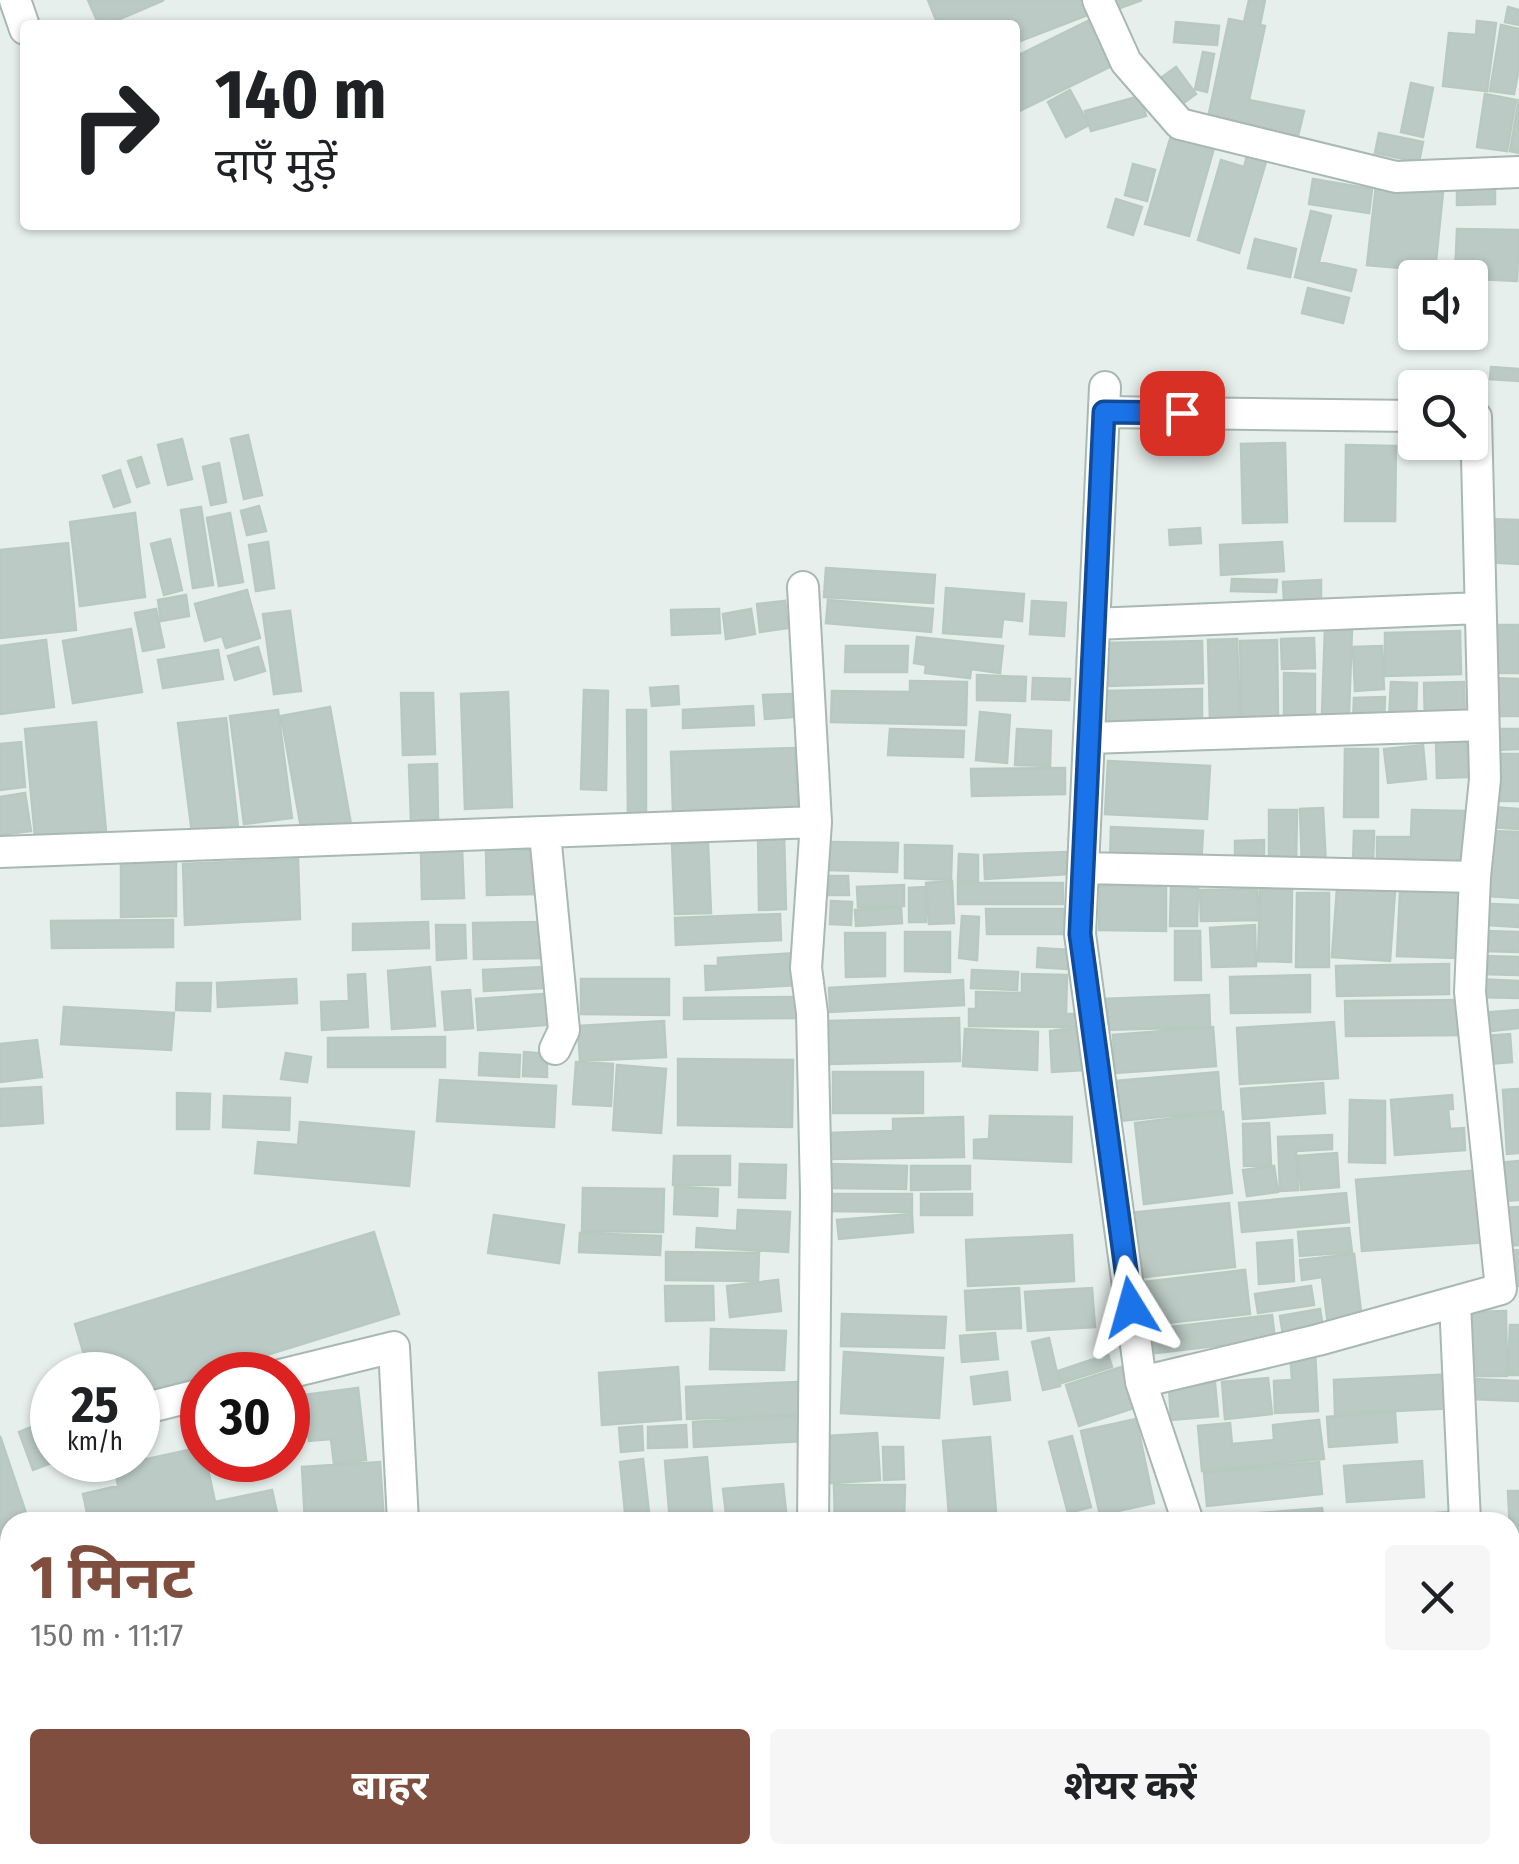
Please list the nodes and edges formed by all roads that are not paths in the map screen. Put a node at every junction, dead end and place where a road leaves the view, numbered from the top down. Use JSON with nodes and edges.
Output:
{"nodes":[{"id":1,"x":1098,"y":0,"type":"edge"},
{"id":2,"x":1519,"y":172,"type":"edge"},
{"id":3,"x":1398,"y":415,"type":"edge"},
{"id":4,"x":1476,"y":460,"type":"edge"},
{"id":5,"x":803,"y":587,"type":"dead end"},
{"id":6,"x":1478,"y":608,"type":"junction"},
{"id":7,"x":1094,"y":624,"type":"junction"},
{"id":8,"x":1483,"y":725,"type":"junction"},
{"id":9,"x":1090,"y":738,"type":"junction"},
{"id":10,"x":816,"y":822,"type":"junction"},
{"id":11,"x":545,"y":834,"type":"junction"},
{"id":12,"x":0,"y":852,"type":"edge"},
{"id":13,"x":1083,"y":868,"type":"junction"},
{"id":14,"x":1475,"y":878,"type":"junction"},
{"id":15,"x":554,"y":1049,"type":"dead end"},
{"id":16,"x":1455,"y":1302,"type":"junction"},
{"id":17,"x":310,"y":1368,"type":"edge"},
{"id":18,"x":1141,"y":1382,"type":"junction"},
{"id":19,"x":402,"y":1512,"type":"edge"},
{"id":20,"x":813,"y":1512,"type":"edge"},
{"id":21,"x":1185,"y":1512,"type":"edge"},
{"id":22,"x":1464,"y":1512,"type":"edge"}],
"edges":[{"from":1,"to":2,"type":"street"},
{"from":3,"to":7,"type":"street"},
{"from":4,"to":6,"type":"street"},
{"from":5,"to":10,"type":"street"},
{"from":6,"to":7,"type":"street"},
{"from":6,"to":8,"type":"street"},
{"from":7,"to":9,"type":"street"},
{"from":8,"to":9,"type":"street"},
{"from":8,"to":14,"type":"street"},
{"from":9,"to":13,"type":"street"},
{"from":10,"to":11,"type":"street"},
{"from":10,"to":20,"type":"street"},
{"from":11,"to":12,"type":"street"},
{"from":11,"to":15,"type":"street"},
{"from":13,"to":14,"type":"street"},
{"from":13,"to":18,"type":"street"},
{"from":14,"to":16,"type":"street"},
{"from":16,"to":18,"type":"street"},
{"from":16,"to":22,"type":"street"},
{"from":17,"to":19,"type":"street"},
{"from":18,"to":21,"type":"street"}]}
